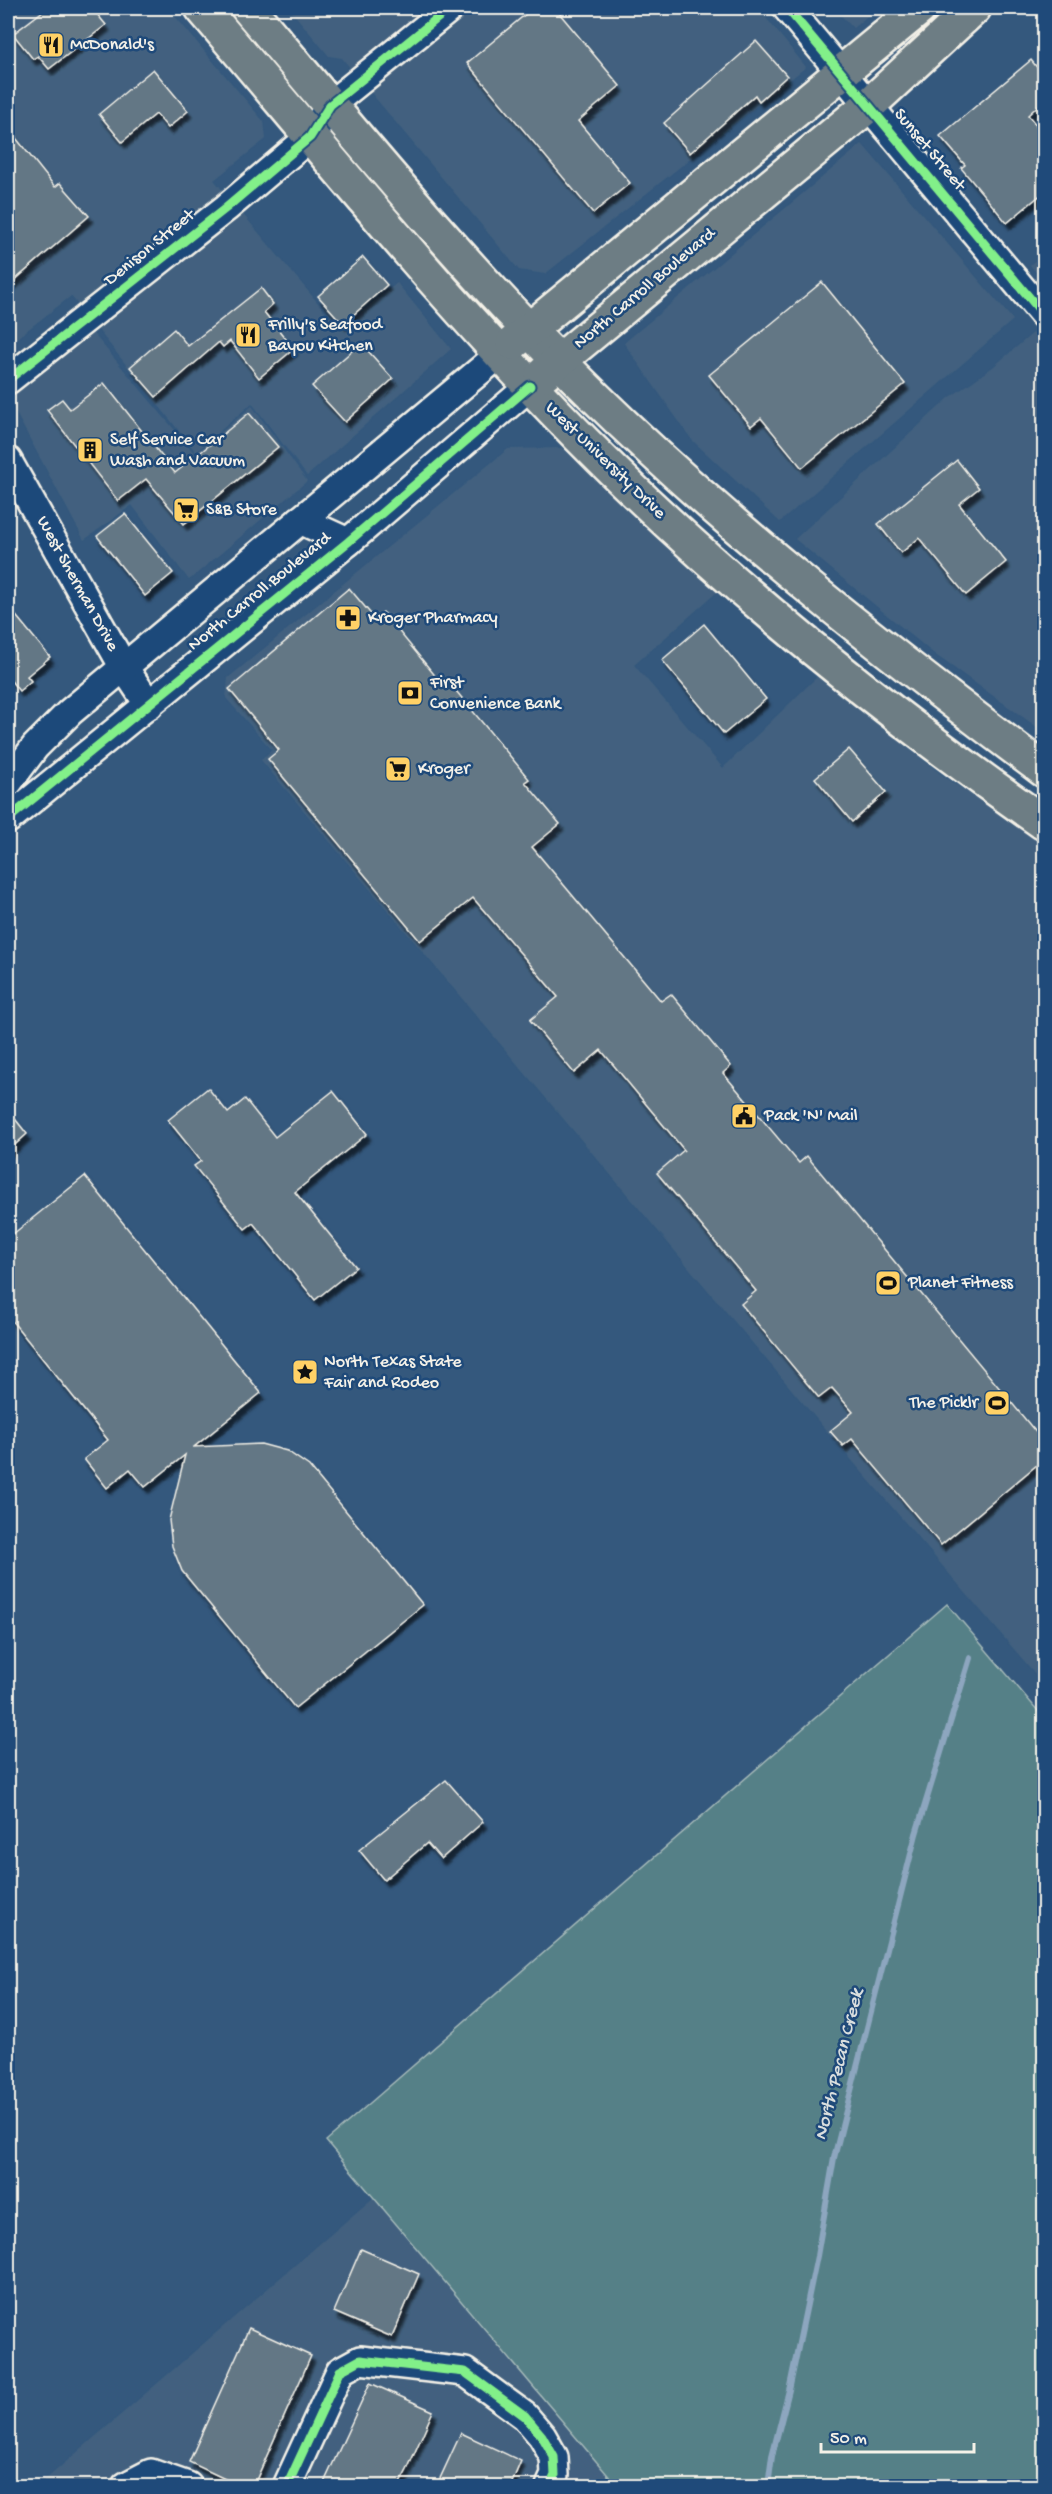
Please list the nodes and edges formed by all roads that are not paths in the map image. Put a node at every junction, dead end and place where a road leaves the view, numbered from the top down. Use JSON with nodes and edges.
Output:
{"nodes":[{"id":1,"x":202,"y":8,"type":"edge"},
{"id":2,"x":248,"y":8,"type":"edge"},
{"id":3,"x":450,"y":8,"type":"edge"},
{"id":4,"x":787,"y":8,"type":"edge"},
{"id":5,"x":920,"y":8,"type":"edge"},
{"id":6,"x":974,"y":8,"type":"edge"},
{"id":7,"x":842,"y":73,"type":"junction"},
{"id":8,"x":330,"y":105,"type":"junction"},
{"id":9,"x":869,"y":105,"type":"junction"},
{"id":10,"x":310,"y":137,"type":"junction"},
{"id":11,"x":1044,"y":315,"type":"edge"},
{"id":12,"x":530,"y":329,"type":"junction"},
{"id":13,"x":500,"y":354,"type":"junction"},
{"id":14,"x":560,"y":360,"type":"junction"},
{"id":15,"x":8,"y":380,"type":"edge"},
{"id":16,"x":530,"y":386,"type":"junction"},
{"id":17,"x":8,"y":461,"type":"edge"},
{"id":18,"x":300,"y":520,"type":"junction"},
{"id":19,"x":348,"y":542,"type":"junction"},
{"id":20,"x":123,"y":666,"type":"junction"},
{"id":21,"x":149,"y":705,"type":"junction"},
{"id":22,"x":1044,"y":770,"type":"edge"},
{"id":23,"x":8,"y":783,"type":"edge"},
{"id":24,"x":8,"y":819,"type":"edge"},
{"id":25,"x":1044,"y":823,"type":"edge"},
{"id":26,"x":126,"y":2487,"type":"edge"},
{"id":27,"x":188,"y":2487,"type":"edge"},
{"id":28,"x":287,"y":2487,"type":"edge"},
{"id":29,"x":550,"y":2487,"type":"edge"}],
"edges":[{"from":1,"to":10,"type":"main road","name":"West University Drive"},
{"from":2,"to":8,"type":"main road"},
{"from":3,"to":8,"type":"street","name":"Denison Street"},
{"from":4,"to":7,"type":"street","name":"Sunset Street"},
{"from":5,"to":7,"type":"main road","name":"North Carroll Boulevard"},
{"from":6,"to":9,"type":"main road","name":"North Carroll Boulevard"},
{"from":7,"to":9,"type":"street","name":"Sunset Street"},
{"from":7,"to":12,"type":"main road","name":"North Carroll Boulevard"},
{"from":8,"to":10,"type":"street","name":"Denison Street"},
{"from":8,"to":12,"type":"main road"},
{"from":9,"to":11,"type":"street","name":"Sunset Street"},
{"from":9,"to":14,"type":"main road","name":"North Carroll Boulevard"},
{"from":10,"to":13,"type":"main road","name":"West University Drive"},
{"from":10,"to":15,"type":"street","name":"Denison Street"},
{"from":12,"to":13,"type":"main road","name":"North Carroll Boulevard"},
{"from":12,"to":14,"type":"main road"},
{"from":13,"to":16,"type":"main road","name":"West University Drive"},
{"from":13,"to":18,"type":"street","name":"North Carroll Boulevard"},
{"from":14,"to":16,"type":"main road","name":"North Carroll Boulevard"},
{"from":14,"to":22,"type":"main road"},
{"from":16,"to":19,"type":"street","name":"North Carroll Boulevard"},
{"from":16,"to":25,"type":"main road","name":"West University Drive"},
{"from":17,"to":20,"type":"street","name":"West Sherman Drive"},
{"from":18,"to":19,"type":"street"},
{"from":18,"to":20,"type":"street","name":"North Carroll Boulevard"},
{"from":19,"to":21,"type":"street","name":"North Carroll Boulevard"},
{"from":20,"to":21,"type":"street","name":"West Sherman Drive"},
{"from":20,"to":23,"type":"street","name":"North Carroll Boulevard"},
{"from":21,"to":24,"type":"street","name":"North Carroll Boulevard"},
{"from":26,"to":27,"type":"street"},
{"from":28,"to":29,"type":"street"}]}
